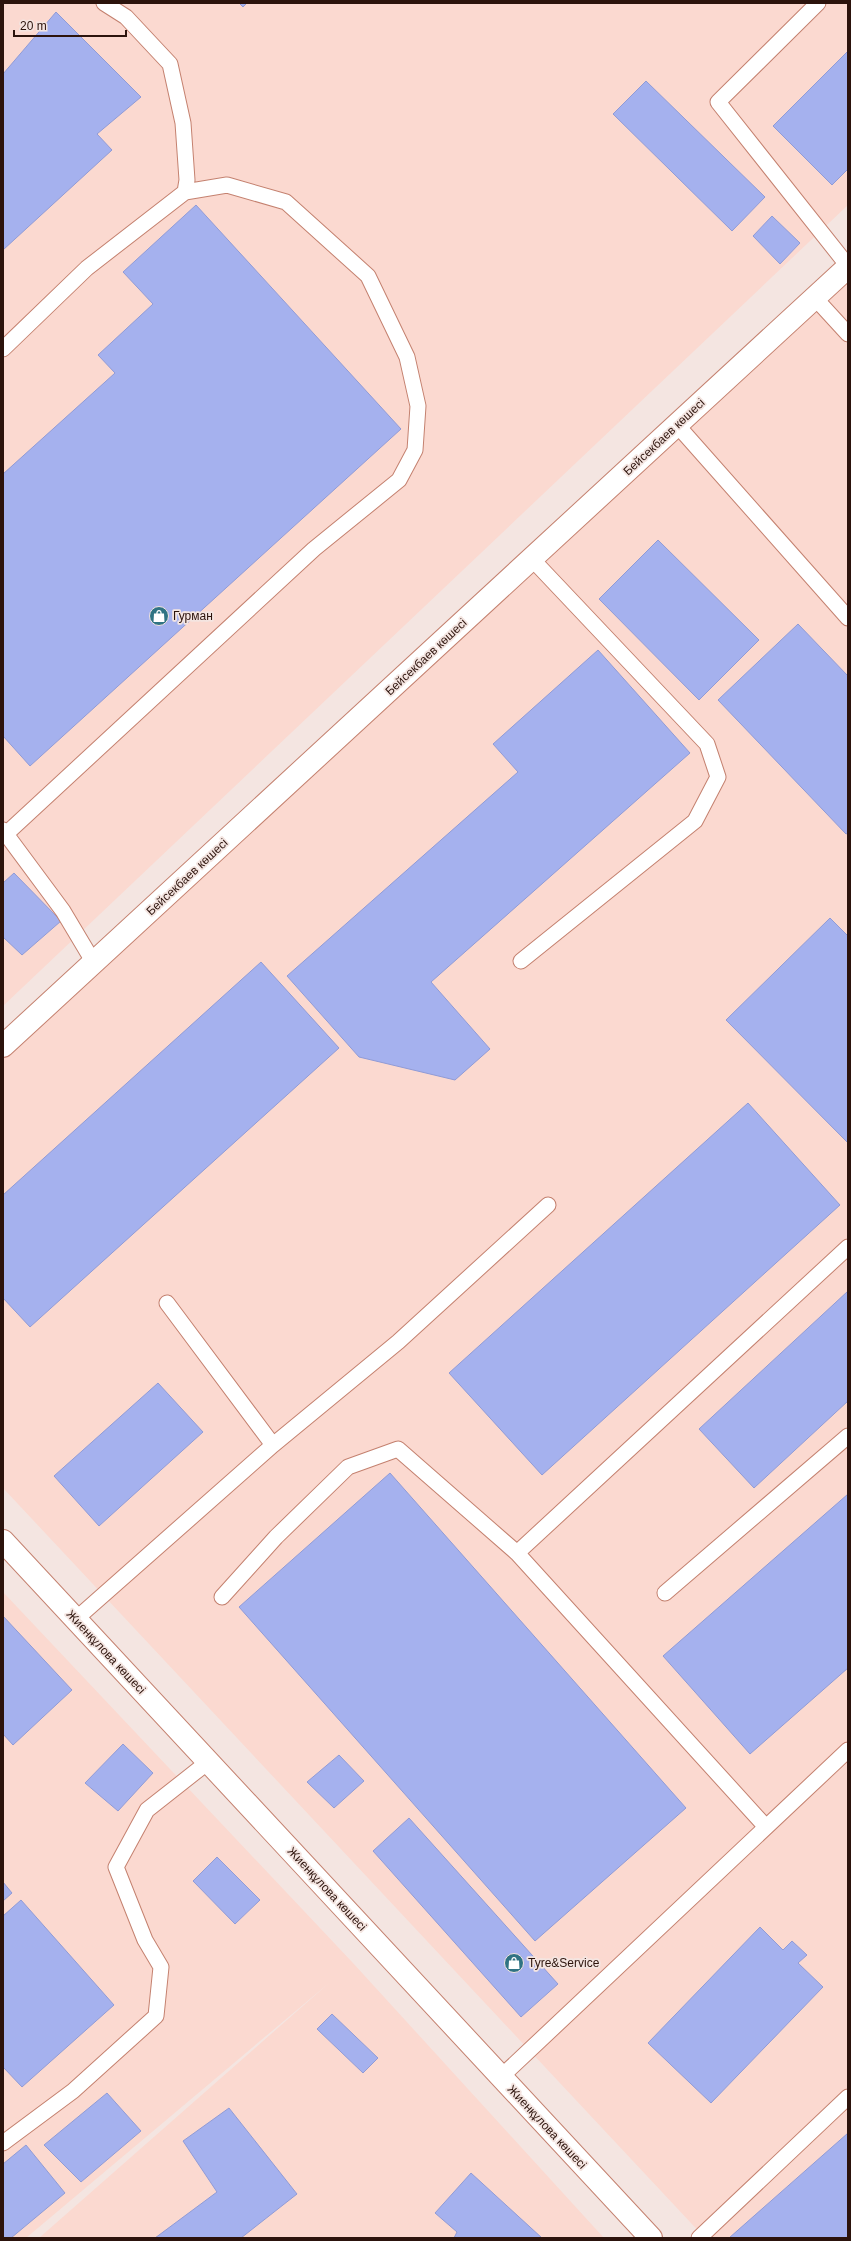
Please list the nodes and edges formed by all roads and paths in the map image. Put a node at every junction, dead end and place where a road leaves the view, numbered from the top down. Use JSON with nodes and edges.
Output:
{"nodes":[{"id":1,"x":104,"y":3,"type":"edge"},
{"id":2,"x":818,"y":3,"type":"edge"},
{"id":3,"x":185,"y":192,"type":"junction"},
{"id":4,"x":848,"y":266,"type":"edge"},
{"id":5,"x":815,"y":298,"type":"junction"},
{"id":6,"x":848,"y":334,"type":"edge"},
{"id":7,"x":3,"y":349,"type":"edge"},
{"id":8,"x":677,"y":425,"type":"junction"},
{"id":9,"x":532,"y":559,"type":"junction"},
{"id":10,"x":848,"y":618,"type":"edge"},
{"id":11,"x":5,"y":832,"type":"edge"},
{"id":12,"x":521,"y":961,"type":"dead end"},
{"id":13,"x":94,"y":962,"type":"junction"},
{"id":14,"x":3,"y":1046,"type":"edge"},
{"id":15,"x":548,"y":1205,"type":"dead end"},
{"id":16,"x":848,"y":1247,"type":"edge"},
{"id":17,"x":167,"y":1303,"type":"dead end"},
{"id":18,"x":848,"y":1436,"type":"edge"},
{"id":19,"x":273,"y":1445,"type":"junction"},
{"id":20,"x":3,"y":1541,"type":"edge"},
{"id":21,"x":517,"y":1553,"type":"junction"},
{"id":22,"x":665,"y":1593,"type":"dead end"},
{"id":23,"x":222,"y":1597,"type":"dead end"},
{"id":24,"x":76,"y":1619,"type":"junction"},
{"id":25,"x":848,"y":1750,"type":"edge"},
{"id":26,"x":208,"y":1762,"type":"junction"},
{"id":27,"x":766,"y":1827,"type":"junction"},
{"id":28,"x":501,"y":2077,"type":"junction"},
{"id":29,"x":848,"y":2097,"type":"edge"},
{"id":30,"x":3,"y":2143,"type":"edge"},
{"id":31,"x":651,"y":2238,"type":"edge"},
{"id":32,"x":699,"y":2238,"type":"edge"}],
"edges":[{"from":1,"to":3,"type":"lane"},
{"from":2,"to":4,"type":"lane"},
{"from":3,"to":7,"type":"lane"},
{"from":3,"to":11,"type":"lane"},
{"from":4,"to":5,"type":"street","name":"Бейсекбаев көшесі"},
{"from":5,"to":6,"type":"lane"},
{"from":5,"to":8,"type":"street","name":"Бейсекбаев көшесі"},
{"from":8,"to":9,"type":"street","name":"Бейсекбаев көшесі"},
{"from":8,"to":10,"type":"lane"},
{"from":9,"to":12,"type":"lane"},
{"from":9,"to":13,"type":"street","name":"Бейсекбаев көшесі"},
{"from":11,"to":13,"type":"lane"},
{"from":13,"to":14,"type":"street","name":"Бейсекбаев көшесі"},
{"from":15,"to":19,"type":"lane"},
{"from":16,"to":21,"type":"lane"},
{"from":17,"to":19,"type":"lane"},
{"from":18,"to":22,"type":"lane"},
{"from":19,"to":24,"type":"lane"},
{"from":20,"to":24,"type":"street","name":"Жиенқұлова көшесі"},
{"from":21,"to":23,"type":"lane"},
{"from":21,"to":27,"type":"lane"},
{"from":24,"to":26,"type":"street","name":"Жиенқұлова көшесі"},
{"from":25,"to":27,"type":"lane"},
{"from":26,"to":28,"type":"street","name":"Жиенқұлова көшесі"},
{"from":26,"to":30,"type":"lane"},
{"from":27,"to":28,"type":"lane"},
{"from":28,"to":31,"type":"street","name":"Жиенқұлова көшесі"},
{"from":29,"to":32,"type":"lane"}]}
